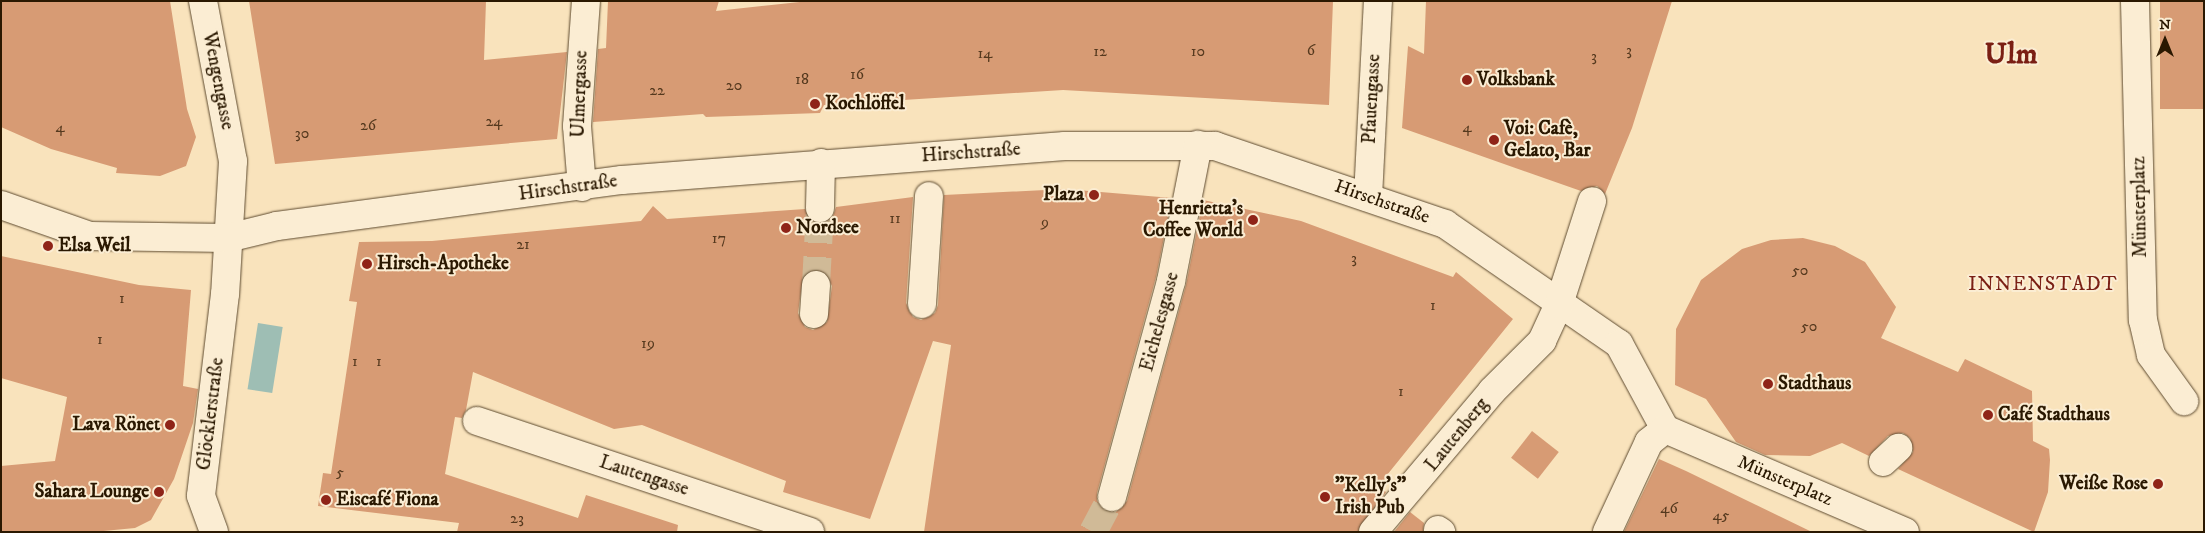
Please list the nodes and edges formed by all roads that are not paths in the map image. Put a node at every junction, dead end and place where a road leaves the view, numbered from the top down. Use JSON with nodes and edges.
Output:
{"nodes":[{"id":1,"x":203,"y":1,"type":"edge"},
{"id":2,"x":586,"y":1,"type":"edge"},
{"id":3,"x":1378,"y":1,"type":"edge"},
{"id":4,"x":2135,"y":1,"type":"edge"},
{"id":5,"x":1198,"y":145,"type":"junction"},
{"id":6,"x":821,"y":163,"type":"junction"},
{"id":7,"x":582,"y":187,"type":"junction"},
{"id":8,"x":929,"y":196,"type":"dead end"},
{"id":9,"x":1368,"y":197,"type":"junction"},
{"id":10,"x":1592,"y":201,"type":"dead end"},
{"id":11,"x":1,"y":205,"type":"edge"},
{"id":12,"x":820,"y":208,"type":"tunnel mouth"},
{"id":13,"x":228,"y":238,"type":"junction"},
{"id":14,"x":816,"y":285,"type":"tunnel mouth"},
{"id":15,"x":922,"y":304,"type":"dead end"},
{"id":16,"x":1559,"y":304,"type":"junction"},
{"id":17,"x":814,"y":314,"type":"dead end"},
{"id":18,"x":2184,"y":401,"type":"dead end"},
{"id":19,"x":477,"y":421,"type":"dead end"},
{"id":20,"x":1665,"y":430,"type":"junction"},
{"id":21,"x":1112,"y":497,"type":"tunnel mouth"},
{"id":22,"x":214,"y":532,"type":"edge"},
{"id":23,"x":810,"y":532,"type":"edge"},
{"id":24,"x":1373,"y":532,"type":"edge"},
{"id":25,"x":1607,"y":532,"type":"edge"},
{"id":26,"x":1905,"y":532,"type":"edge"}],
"edges":[{"from":1,"to":13,"type":"street","name":"Wengengasse"},
{"from":2,"to":7,"type":"street","name":"Ulmergasse"},
{"from":3,"to":9,"type":"street","name":"Pfauengasse"},
{"from":4,"to":18,"type":"street","name":"Münsterplatz"},
{"from":5,"to":6,"type":"street","name":"Hirschstraße"},
{"from":5,"to":9,"type":"street","name":"Hirschstraße"},
{"from":5,"to":21,"type":"street","name":"Eichelesgasse"},
{"from":6,"to":7,"type":"street","name":"Hirschstraße"},
{"from":6,"to":12,"type":"street"},
{"from":7,"to":13,"type":"street","name":"Hirschstraße"},
{"from":8,"to":15,"type":"street"},
{"from":9,"to":16,"type":"street","name":"Hirschstraße"},
{"from":10,"to":16,"type":"street"},
{"from":11,"to":13,"type":"street","name":"Hirschstraße"},
{"from":13,"to":22,"type":"street","name":"Glöcklerstraße"},
{"from":14,"to":17,"type":"street"},
{"from":16,"to":20,"type":"street","name":"Hirschstraße"},
{"from":16,"to":24,"type":"street","name":"Lautenberg"},
{"from":19,"to":23,"type":"street","name":"Lautengasse"},
{"from":20,"to":25,"type":"street"},
{"from":20,"to":26,"type":"street","name":"Münsterplatz"}]}
